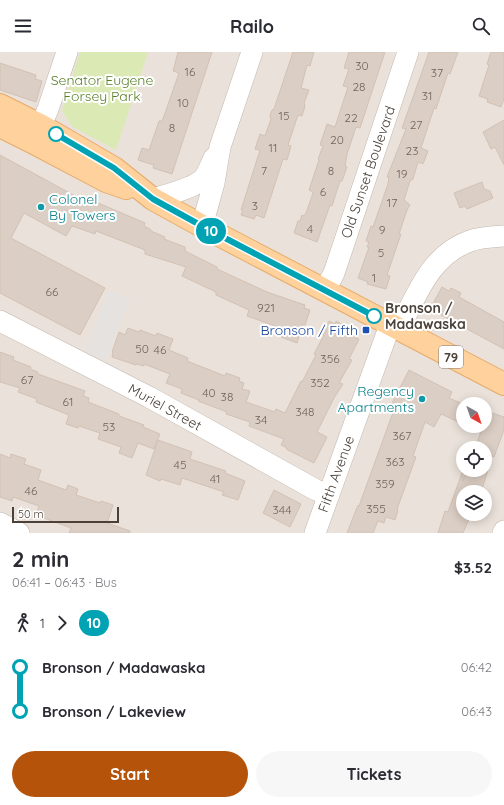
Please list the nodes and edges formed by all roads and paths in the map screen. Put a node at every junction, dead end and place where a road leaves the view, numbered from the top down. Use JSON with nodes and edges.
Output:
{"nodes":[{"id":1,"x":67,"y":52,"type":"edge"},
{"id":2,"x":252,"y":52,"type":"edge"},
{"id":3,"x":408,"y":52,"type":"edge"},
{"id":4,"x":0,"y":105,"type":"edge"},
{"id":5,"x":0,"y":126,"type":"edge"},
{"id":6,"x":38,"y":134,"type":"junction"},
{"id":7,"x":220,"y":147,"type":"junction"},
{"id":8,"x":153,"y":199,"type":"junction"},
{"id":9,"x":202,"y":226,"type":"junction"},
{"id":10,"x":504,"y":236,"type":"edge"},
{"id":11,"x":325,"y":290,"type":"junction"},
{"id":12,"x":0,"y":321,"type":"edge"},
{"id":13,"x":395,"y":327,"type":"junction"},
{"id":14,"x":504,"y":384,"type":"edge"},
{"id":15,"x":329,"y":495,"type":"junction"},
{"id":16,"x":0,"y":524,"type":"edge"},
{"id":17,"x":19,"y":533,"type":"edge"},
{"id":18,"x":315,"y":533,"type":"edge"}],
"edges":[{"from":1,"to":6,"type":"street"},
{"from":2,"to":7,"type":"street"},
{"from":3,"to":11,"type":"street","name":"Old Sunset Boulevard"},
{"from":4,"to":6,"type":"main road","number":"79"},
{"from":5,"to":6,"type":"main road","number":"79"},
{"from":6,"to":8,"type":"main road","number":"79"},
{"from":7,"to":8,"type":"street"},
{"from":7,"to":9,"type":"street"},
{"from":8,"to":9,"type":"main road","number":"79"},
{"from":9,"to":11,"type":"main road","number":"79"},
{"from":10,"to":13,"type":"street","name":"Fifth Avenue"},
{"from":11,"to":13,"type":"main road","number":"79"},
{"from":12,"to":15,"type":"street","name":"Muriel Street"},
{"from":13,"to":14,"type":"main road","number":"79"},
{"from":13,"to":15,"type":"street","name":"Fifth Avenue"},
{"from":15,"to":18,"type":"street","name":"Fifth Avenue"},
{"from":16,"to":17,"type":"street"}]}
